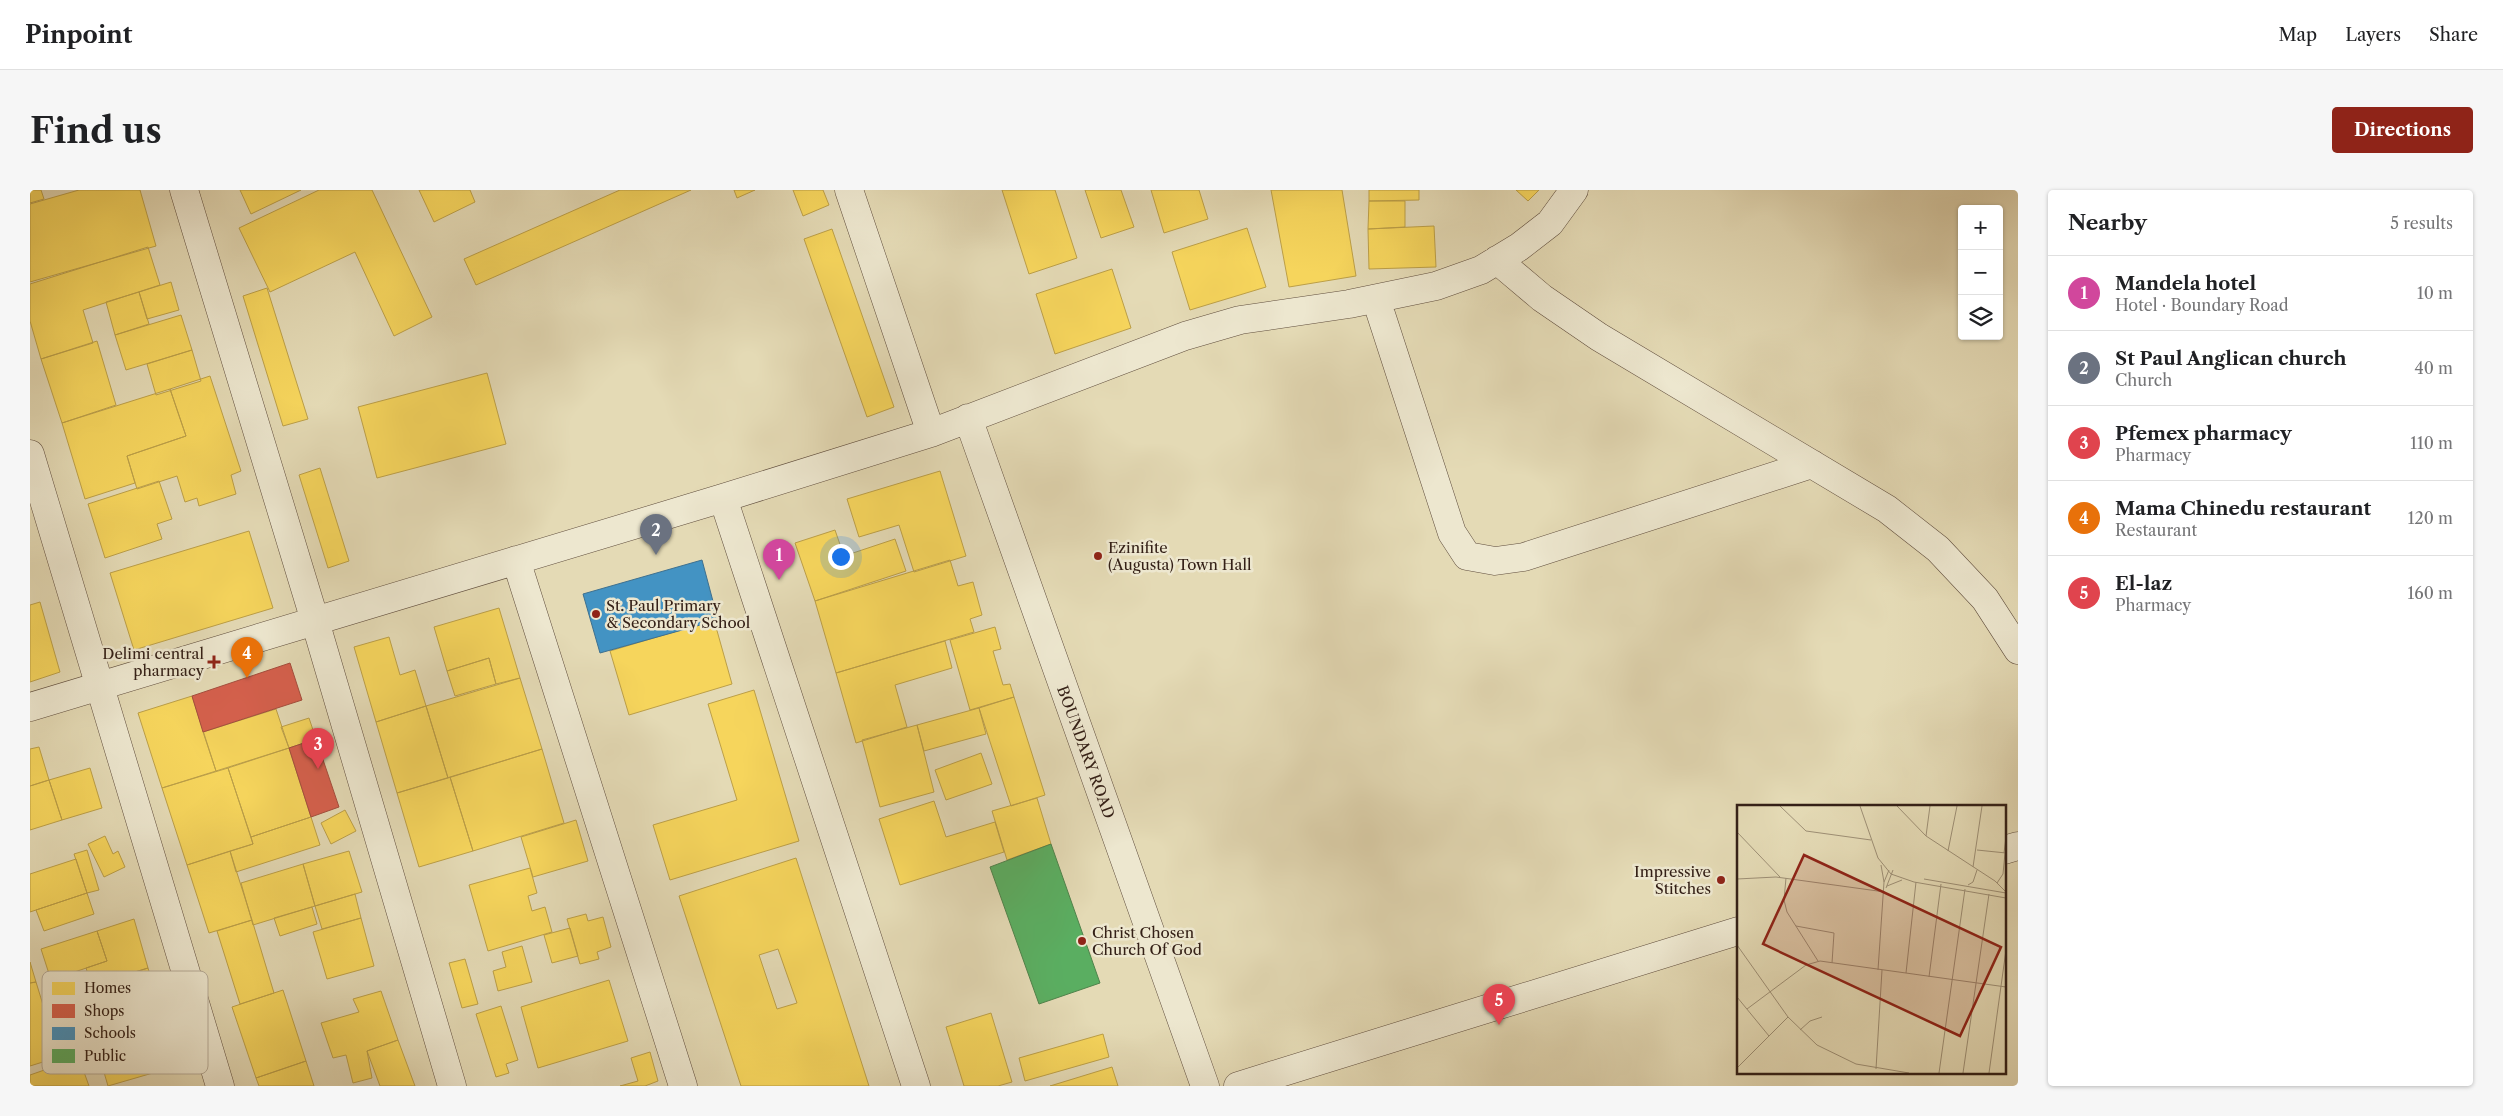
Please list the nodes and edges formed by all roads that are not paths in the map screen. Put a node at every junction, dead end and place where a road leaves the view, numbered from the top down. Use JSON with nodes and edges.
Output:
{"nodes":[{"id":1,"x":184,"y":190,"type":"edge"},
{"id":2,"x":849,"y":190,"type":"edge"},
{"id":3,"x":1574,"y":190,"type":"edge"},
{"id":4,"x":1497,"y":260,"type":"junction"},
{"id":5,"x":1376,"y":299,"type":"junction"},
{"id":6,"x":968,"y":418,"type":"junction"},
{"id":7,"x":931,"y":433,"type":"junction"},
{"id":8,"x":30,"y":454,"type":"edge"},
{"id":9,"x":1812,"y":464,"type":"junction"},
{"id":10,"x":723,"y":498,"type":"junction"},
{"id":11,"x":516,"y":560,"type":"junction"},
{"id":12,"x":315,"y":621,"type":"junction"},
{"id":13,"x":2018,"y":650,"type":"edge"},
{"id":14,"x":101,"y":685,"type":"junction"},
{"id":15,"x":30,"y":707,"type":"edge"},
{"id":16,"x":1737,"y":930,"type":"edge"},
{"id":17,"x":186,"y":971,"type":"edge"},
{"id":18,"x":208,"y":1046,"type":"edge"},
{"id":19,"x":220,"y":1086,"type":"edge"},
{"id":20,"x":452,"y":1086,"type":"edge"},
{"id":21,"x":683,"y":1086,"type":"edge"},
{"id":22,"x":916,"y":1086,"type":"edge"},
{"id":23,"x":1205,"y":1086,"type":"edge"},
{"id":24,"x":1238,"y":1086,"type":"edge"}],
"edges":[{"from":1,"to":12,"type":"street"},
{"from":2,"to":7,"type":"street"},
{"from":3,"to":4,"type":"street"},
{"from":4,"to":5,"type":"street"},
{"from":4,"to":9,"type":"street"},
{"from":5,"to":6,"type":"street"},
{"from":5,"to":9,"type":"street"},
{"from":6,"to":7,"type":"street"},
{"from":6,"to":23,"type":"street","name":"BOUNDARY ROAD"},
{"from":7,"to":10,"type":"street"},
{"from":8,"to":14,"type":"street"},
{"from":9,"to":13,"type":"street"},
{"from":10,"to":11,"type":"street"},
{"from":10,"to":22,"type":"street"},
{"from":11,"to":12,"type":"street"},
{"from":11,"to":21,"type":"street"},
{"from":12,"to":14,"type":"street"},
{"from":12,"to":20,"type":"street"},
{"from":14,"to":15,"type":"street"},
{"from":14,"to":17,"type":"street"},
{"from":16,"to":24,"type":"street"},
{"from":18,"to":19,"type":"street"}]}
